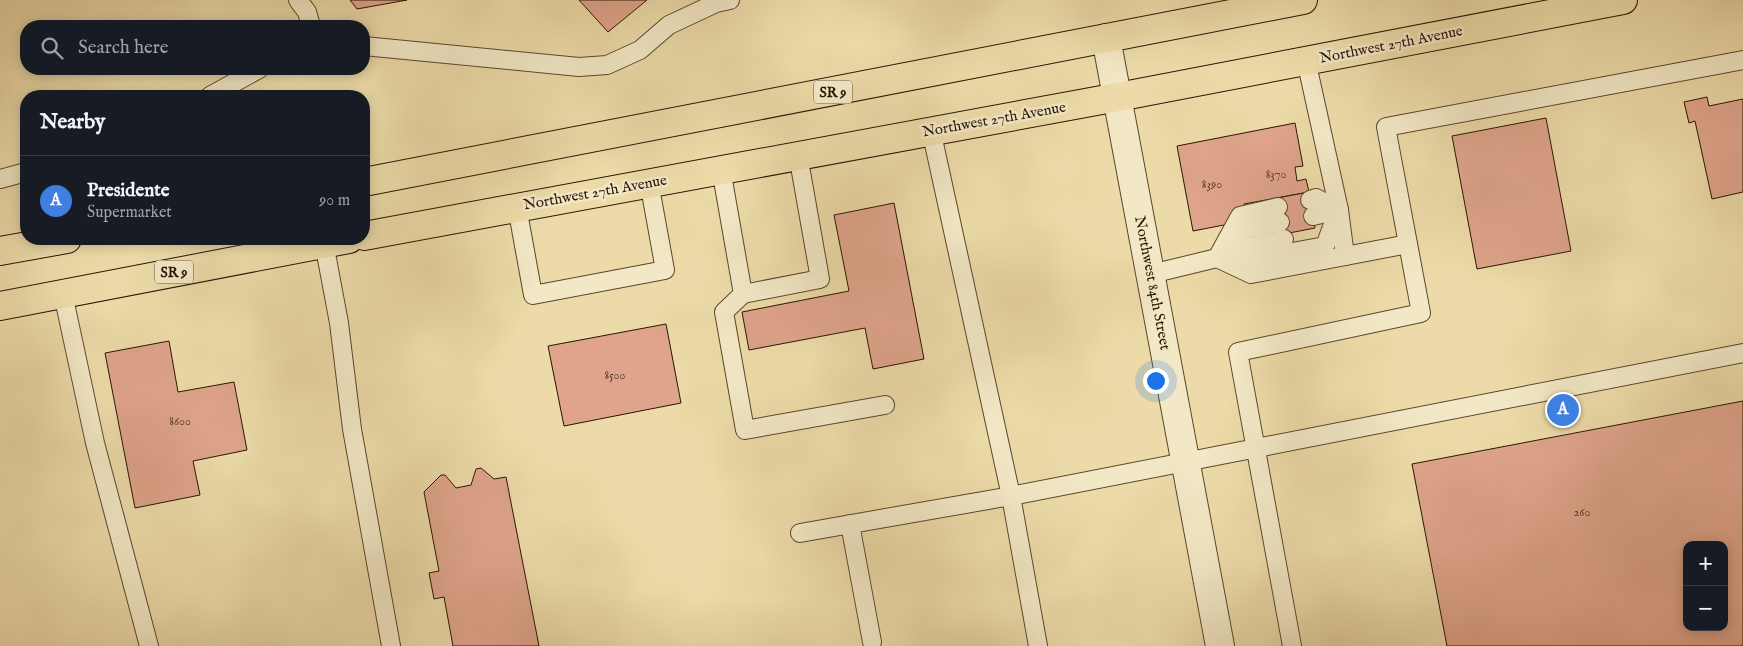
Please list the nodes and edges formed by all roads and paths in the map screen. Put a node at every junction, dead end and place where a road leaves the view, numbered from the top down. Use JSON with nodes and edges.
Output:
{"nodes":[{"id":1,"x":298,"y":0,"type":"edge"},
{"id":2,"x":1303,"y":0,"type":"edge"},
{"id":3,"x":719,"y":1,"type":"edge"},
{"id":4,"x":1614,"y":1,"type":"edge"},
{"id":5,"x":1274,"y":3,"type":"edge"},
{"id":6,"x":1544,"y":8,"type":"edge"},
{"id":7,"x":309,"y":20,"type":"edge"},
{"id":8,"x":1106,"y":38,"type":"junction"},
{"id":9,"x":370,"y":47,"type":"edge"},
{"id":10,"x":1306,"y":60,"type":"junction"},
{"id":11,"x":1743,"y":60,"type":"edge"},
{"id":12,"x":248,"y":75,"type":"edge"},
{"id":13,"x":221,"y":90,"type":"edge"},
{"id":14,"x":1118,"y":97,"type":"junction"},
{"id":15,"x":931,"y":130,"type":"junction"},
{"id":16,"x":798,"y":155,"type":"junction"},
{"id":17,"x":721,"y":169,"type":"junction"},
{"id":18,"x":20,"y":174,"type":"edge"},
{"id":19,"x":0,"y":179,"type":"edge"},
{"id":20,"x":370,"y":181,"type":"edge"},
{"id":21,"x":649,"y":182,"type":"junction"},
{"id":22,"x":517,"y":207,"type":"junction"},
{"id":23,"x":1339,"y":210,"type":"junction"},
{"id":24,"x":370,"y":235,"type":"edge"},
{"id":25,"x":1408,"y":244,"type":"junction"},
{"id":26,"x":36,"y":245,"type":"edge"},
{"id":27,"x":315,"y":245,"type":"edge"},
{"id":28,"x":336,"y":245,"type":"edge"},
{"id":29,"x":0,"y":252,"type":"edge"},
{"id":30,"x":1345,"y":256,"type":"junction"},
{"id":31,"x":1217,"y":258,"type":"junction"},
{"id":32,"x":1151,"y":274,"type":"junction"},
{"id":33,"x":63,"y":294,"type":"junction"},
{"id":34,"x":743,"y":294,"type":"junction"},
{"id":35,"x":0,"y":306,"type":"edge"},
{"id":36,"x":1743,"y":353,"type":"edge"},
{"id":37,"x":885,"y":405,"type":"dead end"},
{"id":38,"x":1256,"y":448,"type":"junction"},
{"id":39,"x":1186,"y":462,"type":"junction"},
{"id":40,"x":1011,"y":496,"type":"junction"},
{"id":41,"x":850,"y":524,"type":"junction"},
{"id":42,"x":800,"y":533,"type":"dead end"},
{"id":43,"x":872,"y":642,"type":"dead end"},
{"id":44,"x":149,"y":646,"type":"edge"},
{"id":45,"x":391,"y":646,"type":"edge"},
{"id":46,"x":1038,"y":646,"type":"edge"},
{"id":47,"x":1220,"y":646,"type":"edge"},
{"id":48,"x":1292,"y":646,"type":"edge"}],
"edges":[{"from":1,"to":7,"type":"lane"},
{"from":2,"to":5,"type":"main road","number":"SR 9"},
{"from":3,"to":9,"type":"lane"},
{"from":4,"to":6,"type":"main road","name":"Northwest 27th Avenue"},
{"from":5,"to":8,"type":"main road","number":"SR 9"},
{"from":6,"to":10,"type":"main road","name":"Northwest 27th Avenue"},
{"from":8,"to":14,"type":"street","name":"Northwest 84th Street"},
{"from":8,"to":20,"type":"main road","number":"SR 9"},
{"from":10,"to":14,"type":"main road","name":"Northwest 27th Avenue"},
{"from":10,"to":23,"type":"lane"},
{"from":11,"to":25,"type":"lane"},
{"from":12,"to":13,"type":"lane"},
{"from":14,"to":15,"type":"main road","name":"Northwest 27th Avenue"},
{"from":14,"to":32,"type":"street","name":"Northwest 84th Street"},
{"from":15,"to":16,"type":"main road","name":"Northwest 27th Avenue"},
{"from":15,"to":40,"type":"lane"},
{"from":16,"to":17,"type":"main road","name":"Northwest 27th Avenue"},
{"from":16,"to":34,"type":"lane"},
{"from":17,"to":21,"type":"main road","name":"Northwest 27th Avenue"},
{"from":17,"to":34,"type":"lane"},
{"from":18,"to":19,"type":"lane"},
{"from":21,"to":22,"type":"main road","name":"Northwest 27th Avenue"},
{"from":21,"to":22,"type":"lane"},
{"from":22,"to":24,"type":"main road","name":"Northwest 27th Avenue"},
{"from":23,"to":23,"type":"lane"},
{"from":23,"to":30,"type":"lane"},
{"from":23,"to":31,"type":"lane"},
{"from":25,"to":30,"type":"lane"},
{"from":25,"to":38,"type":"lane"},
{"from":26,"to":29,"type":"main road"},
{"from":27,"to":33,"type":"main road","number":"SR 9"},
{"from":28,"to":45,"type":"lane"},
{"from":30,"to":31,"type":"lane"},
{"from":31,"to":31,"type":"lane"},
{"from":31,"to":32,"type":"lane"},
{"from":32,"to":39,"type":"street","name":"Northwest 84th Street"},
{"from":33,"to":35,"type":"main road","number":"SR 9"},
{"from":33,"to":44,"type":"lane"},
{"from":34,"to":37,"type":"lane"},
{"from":36,"to":38,"type":"lane"},
{"from":38,"to":39,"type":"lane"},
{"from":38,"to":48,"type":"lane"},
{"from":39,"to":40,"type":"lane"},
{"from":39,"to":47,"type":"street","name":"Northwest 84th Street"},
{"from":40,"to":41,"type":"lane"},
{"from":40,"to":46,"type":"lane"},
{"from":41,"to":42,"type":"lane"},
{"from":41,"to":43,"type":"lane"}]}
